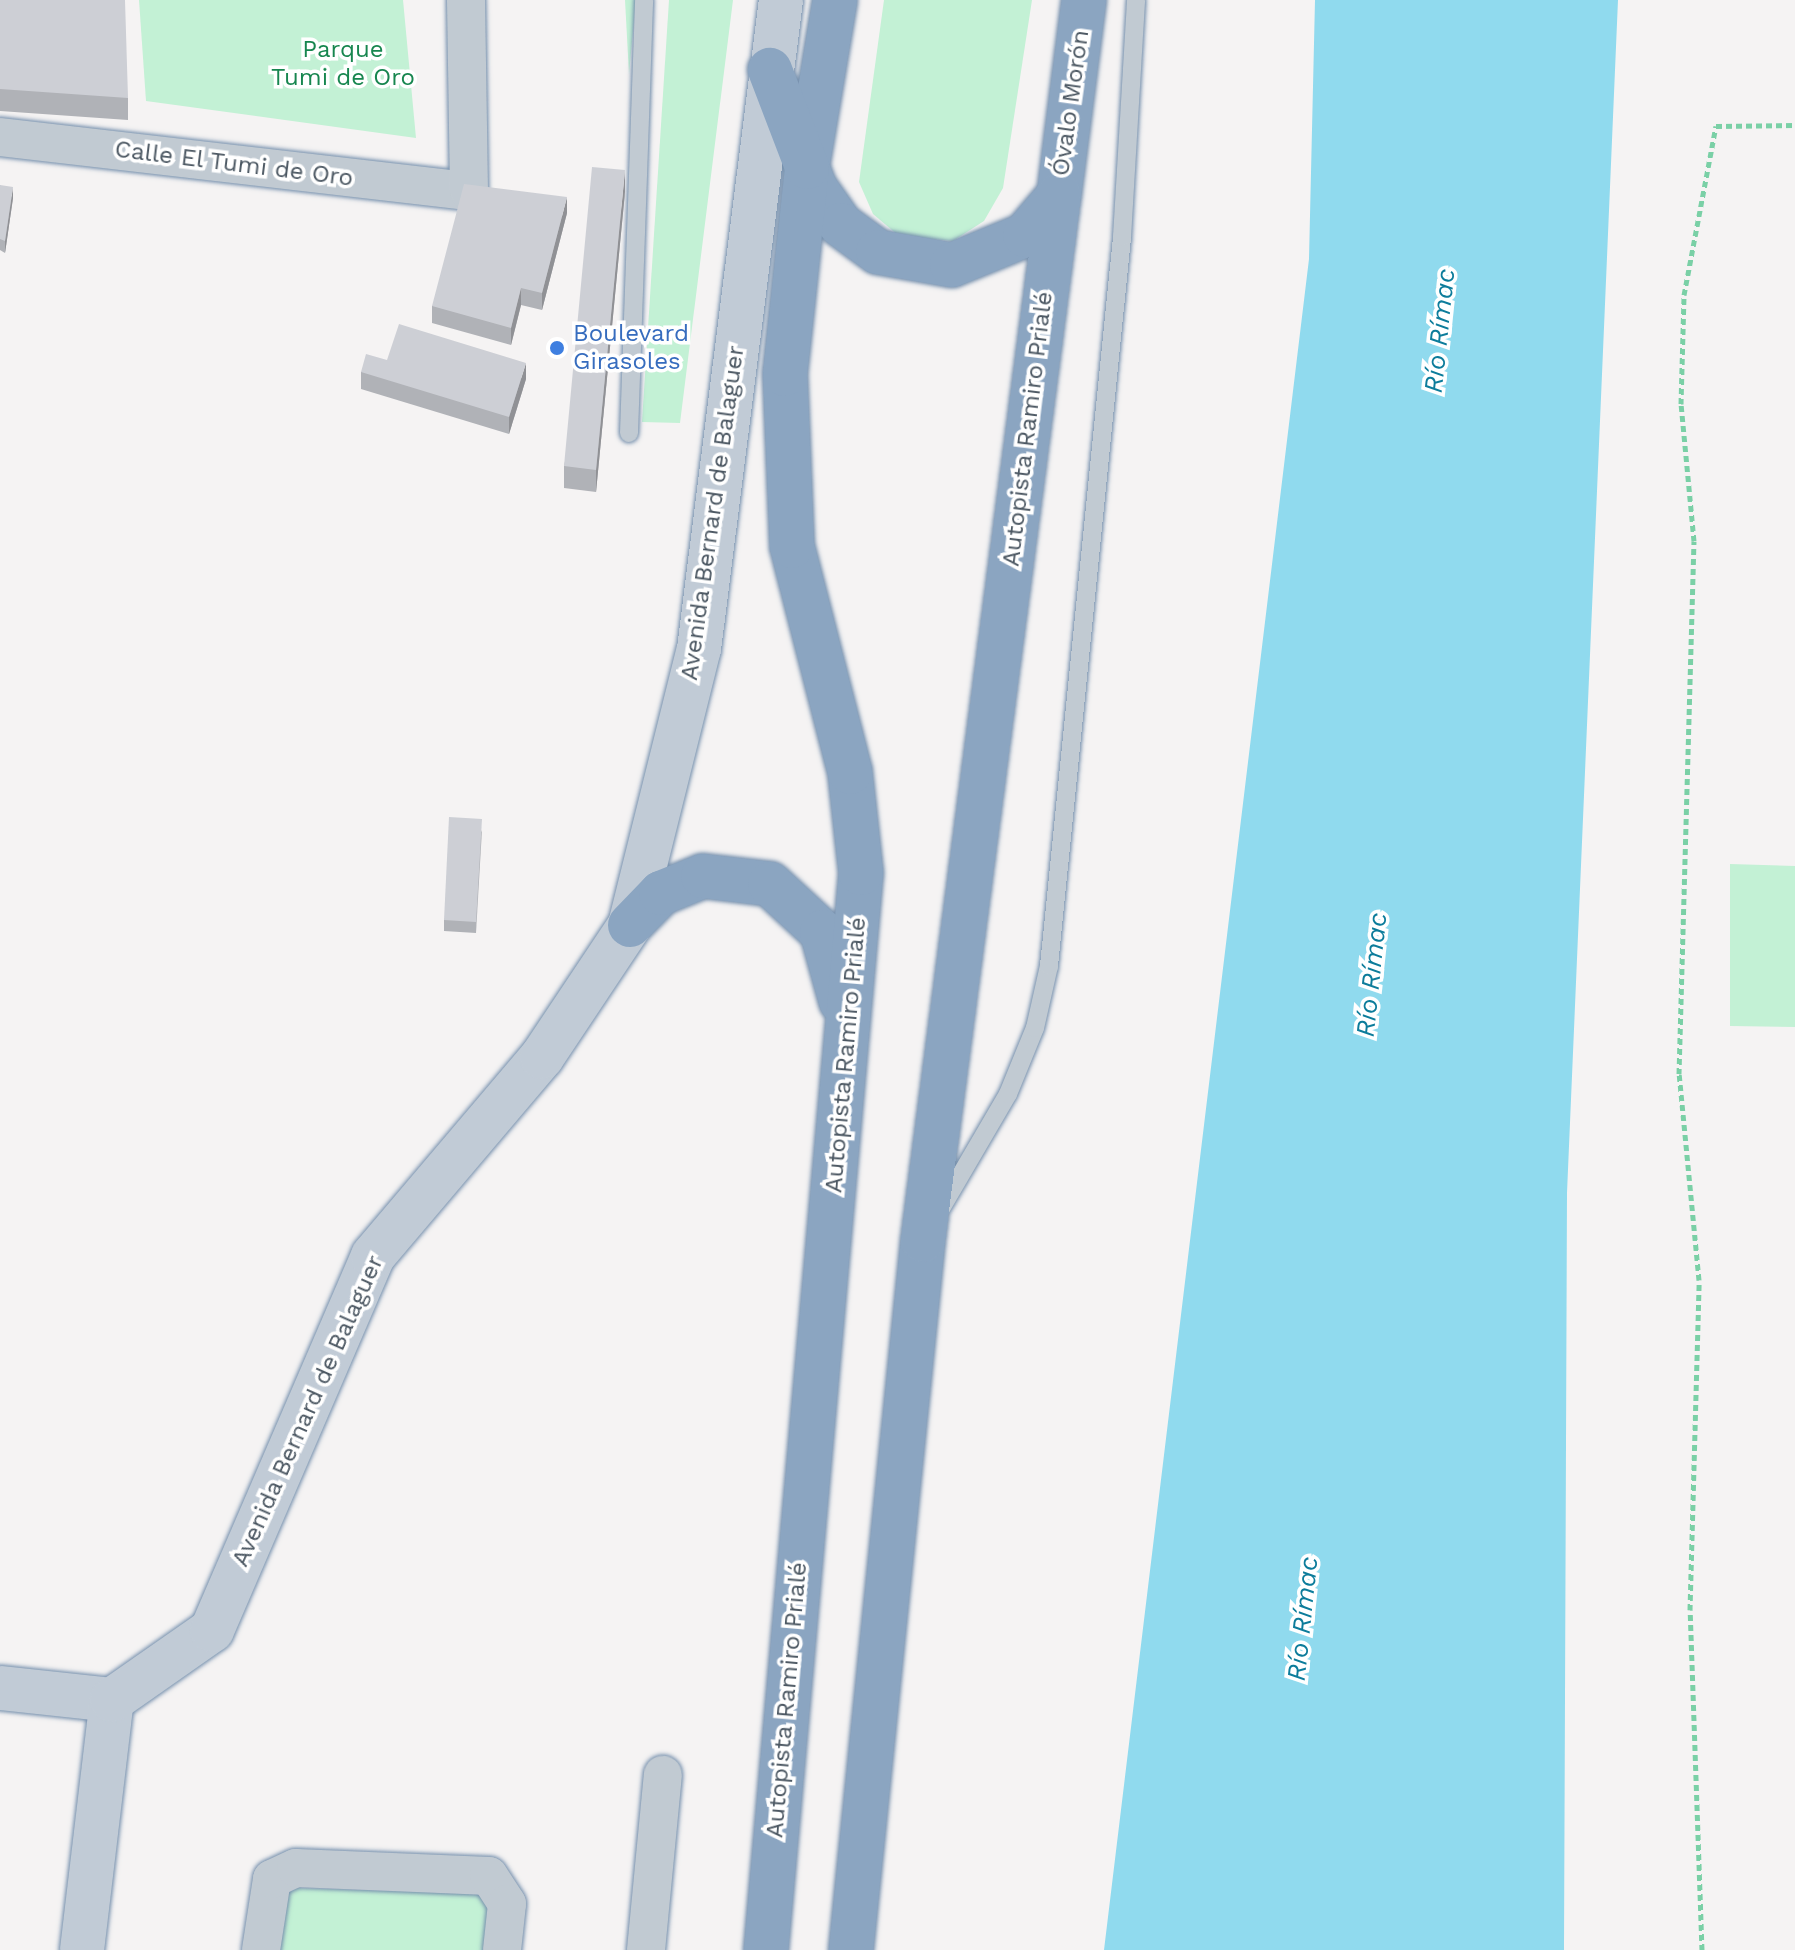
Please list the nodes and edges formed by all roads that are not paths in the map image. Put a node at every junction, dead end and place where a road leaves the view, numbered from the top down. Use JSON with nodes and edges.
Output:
{"nodes":[{"id":1,"x":466,"y":0,"type":"edge"},
{"id":2,"x":644,"y":0,"type":"edge"},
{"id":3,"x":781,"y":0,"type":"edge"},
{"id":4,"x":835,"y":0,"type":"edge"},
{"id":5,"x":1084,"y":0,"type":"edge"},
{"id":6,"x":1136,"y":0,"type":"edge"},
{"id":7,"x":770,"y":70,"type":"junction"},
{"id":8,"x":0,"y":137,"type":"edge"},
{"id":9,"x":807,"y":167,"type":"junction"},
{"id":10,"x":1059,"y":195,"type":"junction"},
{"id":11,"x":629,"y":433,"type":"dead end"},
{"id":12,"x":630,"y":925,"type":"junction"},
{"id":13,"x":847,"y":1033,"type":"junction"},
{"id":14,"x":923,"y":1240,"type":"junction"},
{"id":15,"x":0,"y":1688,"type":"edge"},
{"id":16,"x":112,"y":1700,"type":"junction"},
{"id":17,"x":663,"y":1775,"type":"dead end"},
{"id":18,"x":82,"y":1950,"type":"edge"},
{"id":19,"x":261,"y":1950,"type":"edge"},
{"id":20,"x":502,"y":1950,"type":"edge"},
{"id":21,"x":646,"y":1950,"type":"edge"},
{"id":22,"x":766,"y":1950,"type":"edge"},
{"id":23,"x":851,"y":1950,"type":"edge"}],
"edges":[{"from":1,"to":8,"type":"street","name":"Calle El Tumi de Oro"},
{"from":2,"to":11,"type":"lane"},
{"from":3,"to":7,"type":"street","name":"Avenida Bernard de Balaguer"},
{"from":4,"to":9,"type":"highway"},
{"from":5,"to":10,"type":"highway","name":"Óvalo Morón"},
{"from":6,"to":14,"type":"lane"},
{"from":7,"to":9,"type":"highway","name":"Óvalo Morón"},
{"from":7,"to":12,"type":"street","name":"Avenida Bernard de Balaguer"},
{"from":9,"to":10,"type":"highway","name":"Óvalo Morón"},
{"from":9,"to":13,"type":"highway","name":"Autopista Ramiro Prialé"},
{"from":10,"to":14,"type":"highway","name":"Autopista Ramiro Prialé"},
{"from":12,"to":13,"type":"highway"},
{"from":12,"to":16,"type":"street","name":"Avenida Bernard de Balaguer"},
{"from":13,"to":22,"type":"highway","name":"Autopista Ramiro Prialé"},
{"from":14,"to":23,"type":"highway","name":"Autopista Ramiro Prialé"},
{"from":15,"to":16,"type":"street"},
{"from":16,"to":18,"type":"street"},
{"from":17,"to":21,"type":"street"},
{"from":19,"to":20,"type":"street"}]}
